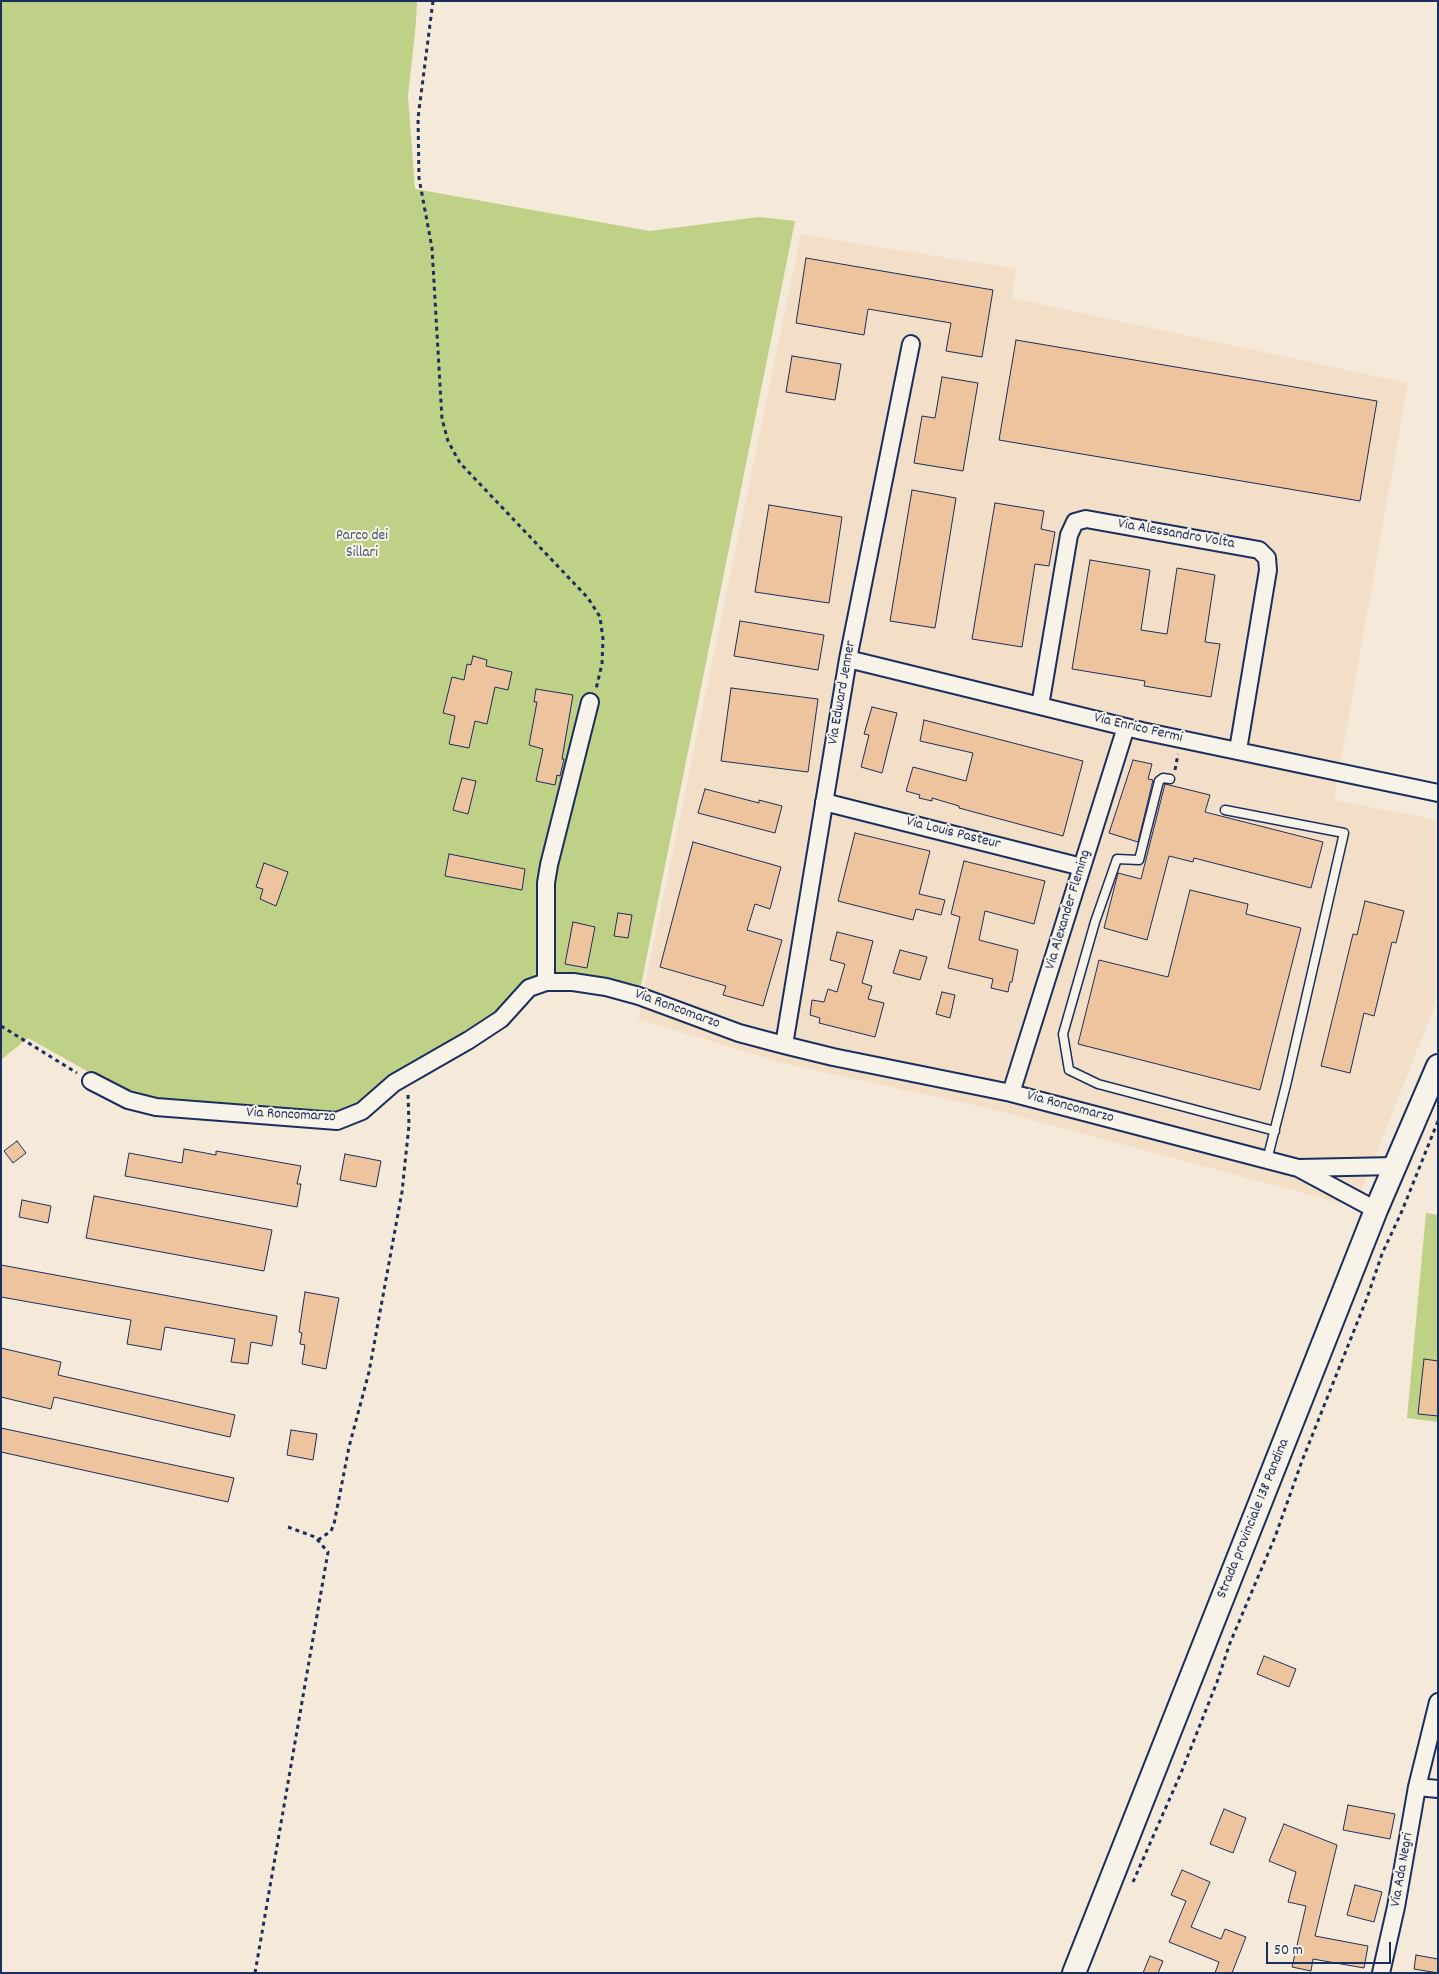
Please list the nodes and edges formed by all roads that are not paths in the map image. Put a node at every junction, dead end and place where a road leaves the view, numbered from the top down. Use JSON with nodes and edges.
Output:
{"nodes":[{"id":1,"x":911,"y":344,"type":"dead end"},
{"id":2,"x":848,"y":659,"type":"junction"},
{"id":3,"x":590,"y":702,"type":"road end"},
{"id":4,"x":1040,"y":706,"type":"junction"},
{"id":5,"x":1126,"y":727,"type":"junction"},
{"id":6,"x":1238,"y":750,"type":"junction"},
{"id":7,"x":1170,"y":779,"type":"road end"},
{"id":8,"x":1435,"y":791,"type":"edge"},
{"id":9,"x":824,"y":802,"type":"junction"},
{"id":10,"x":1224,"y":810,"type":"dead end"},
{"id":11,"x":1082,"y":867,"type":"junction"},
{"id":12,"x":546,"y":982,"type":"junction"},
{"id":13,"x":784,"y":1045,"type":"junction"},
{"id":14,"x":1438,"y":1066,"type":"edge"},
{"id":15,"x":91,"y":1082,"type":"road end"},
{"id":16,"x":1011,"y":1093,"type":"junction"},
{"id":17,"x":1275,"y":1131,"type":"junction"},
{"id":18,"x":1267,"y":1160,"type":"junction"},
{"id":19,"x":1395,"y":1166,"type":"junction"},
{"id":20,"x":1298,"y":1168,"type":"junction"},
{"id":21,"x":1376,"y":1210,"type":"junction"},
{"id":22,"x":1438,"y":1702,"type":"edge"},
{"id":23,"x":1418,"y":1787,"type":"junction"},
{"id":24,"x":1438,"y":1788,"type":"edge"},
{"id":25,"x":1074,"y":1973,"type":"edge"},
{"id":26,"x":1381,"y":1973,"type":"edge"}],
"edges":[{"from":1,"to":2,"type":"street","name":"Via Edward Jenner"},
{"from":2,"to":4,"type":"street","name":"Via Enrico Fermi"},
{"from":2,"to":9,"type":"street","name":"Via Edward Jenner"},
{"from":3,"to":12,"type":"street"},
{"from":4,"to":5,"type":"street","name":"Via Enrico Fermi"},
{"from":4,"to":6,"type":"street","name":"Via Alessandro Volta"},
{"from":5,"to":6,"type":"street","name":"Via Enrico Fermi"},
{"from":5,"to":11,"type":"street","name":"Via Alexander Fleming"},
{"from":6,"to":8,"type":"street","name":"Via Enrico Fermi"},
{"from":7,"to":17,"type":"lane"},
{"from":9,"to":11,"type":"street","name":"Via Louis Pasteur"},
{"from":9,"to":13,"type":"street","name":"Via Edward Jenner"},
{"from":10,"to":17,"type":"lane"},
{"from":11,"to":16,"type":"street","name":"Via Alexander Fleming"},
{"from":12,"to":13,"type":"street","name":"Via Roncomarzo"},
{"from":12,"to":15,"type":"street","name":"Via Roncomarzo"},
{"from":13,"to":16,"type":"street","name":"Via Roncomarzo"},
{"from":14,"to":19,"type":"street","name":"Strada provinciale 138 Pandina"},
{"from":16,"to":18,"type":"street","name":"Via Roncomarzo"},
{"from":17,"to":18,"type":"lane"},
{"from":18,"to":20,"type":"street","name":"Via Roncomarzo"},
{"from":19,"to":20,"type":"street","name":"Via Roncomarzo"},
{"from":19,"to":21,"type":"street","name":"Strada provinciale 138 Pandina"},
{"from":20,"to":21,"type":"street","name":"Via Roncomarzo"},
{"from":21,"to":25,"type":"street","name":"Strada provinciale 138 Pandina"},
{"from":22,"to":23,"type":"street","name":"Via Ada Negri"},
{"from":23,"to":24,"type":"street"},
{"from":23,"to":26,"type":"street","name":"Via Ada Negri"}]}
